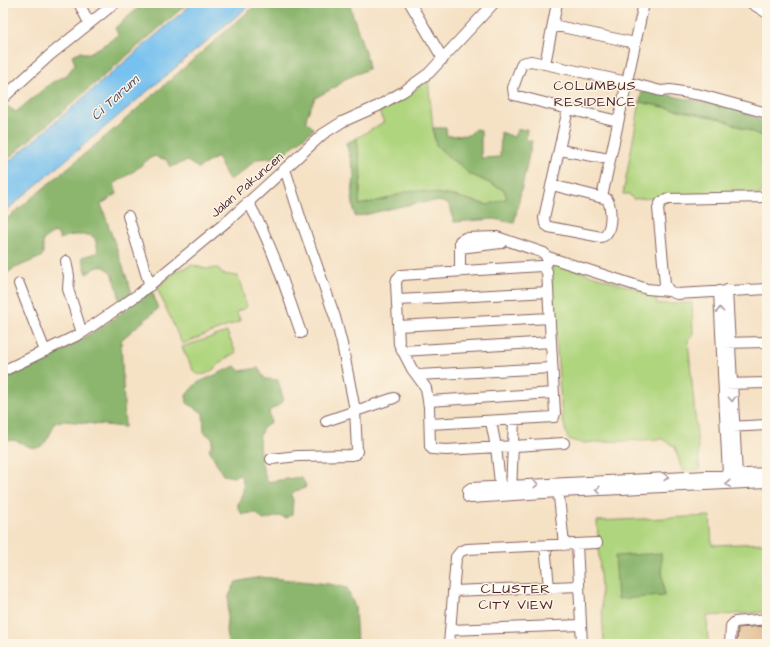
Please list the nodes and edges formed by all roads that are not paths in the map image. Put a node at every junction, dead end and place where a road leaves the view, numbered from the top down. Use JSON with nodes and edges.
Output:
{"nodes":[{"id":1,"x":79,"y":3,"type":"edge"},
{"id":2,"x":115,"y":3,"type":"edge"},
{"id":3,"x":410,"y":3,"type":"edge"},
{"id":4,"x":557,"y":3,"type":"edge"},
{"id":5,"x":644,"y":3,"type":"edge"},
{"id":6,"x":489,"y":5,"type":"edge"},
{"id":7,"x":89,"y":23,"type":"junction"},
{"id":8,"x":552,"y":25,"type":"junction"},
{"id":9,"x":635,"y":42,"type":"junction"},
{"id":10,"x":442,"y":59,"type":"junction"},
{"id":11,"x":545,"y":64,"type":"junction"},
{"id":12,"x":628,"y":78,"type":"junction"},
{"id":13,"x":3,"y":98,"type":"edge"},
{"id":14,"x":568,"y":109,"type":"junction"},
{"id":15,"x":767,"y":113,"type":"edge"},
{"id":16,"x":618,"y":121,"type":"junction"},
{"id":17,"x":560,"y":150,"type":"junction"},
{"id":18,"x":609,"y":159,"type":"junction"},
{"id":19,"x":285,"y":169,"type":"junction"},
{"id":20,"x":552,"y":185,"type":"junction"},
{"id":21,"x":602,"y":197,"type":"junction"},
{"id":22,"x":767,"y":197,"type":"edge"},
{"id":23,"x":248,"y":202,"type":"junction"},
{"id":24,"x":128,"y":216,"type":"dead end"},
{"id":25,"x":548,"y":257,"type":"junction"},
{"id":26,"x":66,"y":261,"type":"dead end"},
{"id":27,"x":545,"y":268,"type":"junction"},
{"id":28,"x":460,"y":272,"type":"junction"},
{"id":29,"x":19,"y":284,"type":"dead end"},
{"id":30,"x":150,"y":286,"type":"junction"},
{"id":31,"x":767,"y":289,"type":"edge"},
{"id":32,"x":669,"y":291,"type":"junction"},
{"id":33,"x":723,"y":291,"type":"junction"},
{"id":34,"x":548,"y":292,"type":"junction"},
{"id":35,"x":398,"y":300,"type":"junction"},
{"id":36,"x":550,"y":318,"type":"junction"},
{"id":37,"x":398,"y":326,"type":"junction"},
{"id":38,"x":82,"y":332,"type":"junction"},
{"id":39,"x":301,"y":333,"type":"dead end"},
{"id":40,"x":551,"y":342,"type":"junction"},
{"id":41,"x":767,"y":342,"type":"edge"},
{"id":42,"x":725,"y":343,"type":"junction"},
{"id":43,"x":45,"y":351,"type":"junction"},
{"id":44,"x":402,"y":351,"type":"junction"},
{"id":45,"x":552,"y":368,"type":"junction"},
{"id":46,"x":3,"y":371,"type":"edge"},
{"id":47,"x":418,"y":375,"type":"junction"},
{"id":48,"x":767,"y":383,"type":"edge"},
{"id":49,"x":727,"y":384,"type":"junction"},
{"id":50,"x":554,"y":393,"type":"junction"},
{"id":51,"x":394,"y":398,"type":"dead end"},
{"id":52,"x":429,"y":401,"type":"junction"},
{"id":53,"x":355,"y":410,"type":"junction"},
{"id":54,"x":514,"y":420,"type":"junction"},
{"id":55,"x":326,"y":422,"type":"dead end"},
{"id":56,"x":491,"y":422,"type":"junction"},
{"id":57,"x":430,"y":424,"type":"junction"},
{"id":58,"x":767,"y":425,"type":"edge"},
{"id":59,"x":730,"y":427,"type":"junction"},
{"id":60,"x":564,"y":443,"type":"dead end"},
{"id":61,"x":512,"y":445,"type":"junction"},
{"id":62,"x":496,"y":446,"type":"junction"},
{"id":63,"x":271,"y":459,"type":"dead end"},
{"id":64,"x":767,"y":473,"type":"edge"},
{"id":65,"x":732,"y":475,"type":"junction"},
{"id":66,"x":767,"y":482,"type":"edge"},
{"id":67,"x":559,"y":488,"type":"junction"},
{"id":68,"x":506,"y":491,"type":"junction"},
{"id":69,"x":597,"y":543,"type":"dead end"},
{"id":70,"x":577,"y":544,"type":"junction"},
{"id":71,"x":564,"y":545,"type":"junction"},
{"id":72,"x":545,"y":546,"type":"junction"},
{"id":73,"x":579,"y":586,"type":"junction"},
{"id":74,"x":549,"y":588,"type":"junction"},
{"id":75,"x":453,"y":591,"type":"junction"},
{"id":76,"x":767,"y":619,"type":"edge"},
{"id":77,"x":581,"y":625,"type":"junction"},
{"id":78,"x":450,"y":630,"type":"junction"},
{"id":79,"x":449,"y":644,"type":"edge"},
{"id":80,"x":582,"y":644,"type":"edge"},
{"id":81,"x":730,"y":644,"type":"edge"}],
"edges":[{"from":1,"to":7,"type":"street"},
{"from":2,"to":7,"type":"street"},
{"from":3,"to":10,"type":"street"},
{"from":4,"to":8,"type":"street"},
{"from":5,"to":9,"type":"street"},
{"from":6,"to":10,"type":"street","name":"Jalan Pakuncen"},
{"from":7,"to":13,"type":"street"},
{"from":8,"to":9,"type":"street"},
{"from":8,"to":11,"type":"street"},
{"from":9,"to":12,"type":"street"},
{"from":10,"to":19,"type":"street","name":"Jalan Pakuncen"},
{"from":11,"to":12,"type":"street"},
{"from":11,"to":14,"type":"street"},
{"from":12,"to":15,"type":"street"},
{"from":12,"to":16,"type":"street"},
{"from":14,"to":16,"type":"street"},
{"from":14,"to":17,"type":"street"},
{"from":16,"to":18,"type":"street"},
{"from":17,"to":18,"type":"street"},
{"from":17,"to":20,"type":"street"},
{"from":18,"to":21,"type":"street"},
{"from":19,"to":23,"type":"street","name":"Jalan Pakuncen"},
{"from":19,"to":53,"type":"street"},
{"from":20,"to":21,"type":"street"},
{"from":20,"to":21,"type":"street"},
{"from":22,"to":32,"type":"street"},
{"from":23,"to":30,"type":"street","name":"Jalan Pakuncen"},
{"from":23,"to":39,"type":"street"},
{"from":24,"to":30,"type":"street"},
{"from":25,"to":27,"type":"street"},
{"from":25,"to":28,"type":"street"},
{"from":25,"to":32,"type":"street"},
{"from":26,"to":38,"type":"street"},
{"from":27,"to":28,"type":"street"},
{"from":27,"to":34,"type":"street"},
{"from":28,"to":35,"type":"street"},
{"from":29,"to":43,"type":"street"},
{"from":30,"to":38,"type":"street","name":"Jalan Pakuncen"},
{"from":31,"to":33,"type":"street"},
{"from":32,"to":33,"type":"street"},
{"from":33,"to":42,"type":"street"},
{"from":34,"to":35,"type":"street"},
{"from":34,"to":36,"type":"street"},
{"from":35,"to":37,"type":"street"},
{"from":36,"to":37,"type":"street"},
{"from":36,"to":40,"type":"street"},
{"from":37,"to":44,"type":"street"},
{"from":38,"to":43,"type":"street","name":"Jalan Pakuncen"},
{"from":40,"to":44,"type":"street"},
{"from":40,"to":45,"type":"street"},
{"from":41,"to":42,"type":"street"},
{"from":42,"to":49,"type":"street"},
{"from":43,"to":46,"type":"street","name":"Jalan Pakuncen"},
{"from":44,"to":47,"type":"street"},
{"from":45,"to":47,"type":"street"},
{"from":45,"to":50,"type":"street"},
{"from":47,"to":52,"type":"street"},
{"from":48,"to":49,"type":"street"},
{"from":49,"to":59,"type":"street"},
{"from":50,"to":52,"type":"street"},
{"from":50,"to":54,"type":"street"},
{"from":51,"to":53,"type":"street"},
{"from":52,"to":57,"type":"street"},
{"from":53,"to":55,"type":"street"},
{"from":53,"to":63,"type":"street"},
{"from":54,"to":56,"type":"street"},
{"from":54,"to":61,"type":"street"},
{"from":56,"to":57,"type":"street"},
{"from":56,"to":62,"type":"street"},
{"from":57,"to":62,"type":"street"},
{"from":58,"to":59,"type":"street"},
{"from":59,"to":65,"type":"street"},
{"from":60,"to":61,"type":"street"},
{"from":61,"to":62,"type":"street"},
{"from":61,"to":68,"type":"street"},
{"from":62,"to":68,"type":"street"},
{"from":64,"to":65,"type":"street"},
{"from":67,"to":65,"type":"street","one_way":true},
{"from":66,"to":67,"type":"street","one_way":true},
{"from":67,"to":68,"type":"street"},
{"from":67,"to":71,"type":"street"},
{"from":69,"to":70,"type":"street"},
{"from":70,"to":71,"type":"street"},
{"from":70,"to":73,"type":"street"},
{"from":71,"to":72,"type":"street"},
{"from":72,"to":74,"type":"street"},
{"from":72,"to":75,"type":"street"},
{"from":73,"to":74,"type":"street"},
{"from":73,"to":77,"type":"street"},
{"from":74,"to":75,"type":"street"},
{"from":75,"to":78,"type":"street"},
{"from":76,"to":81,"type":"street"},
{"from":77,"to":78,"type":"street"},
{"from":77,"to":80,"type":"street"},
{"from":78,"to":79,"type":"street"}]}
